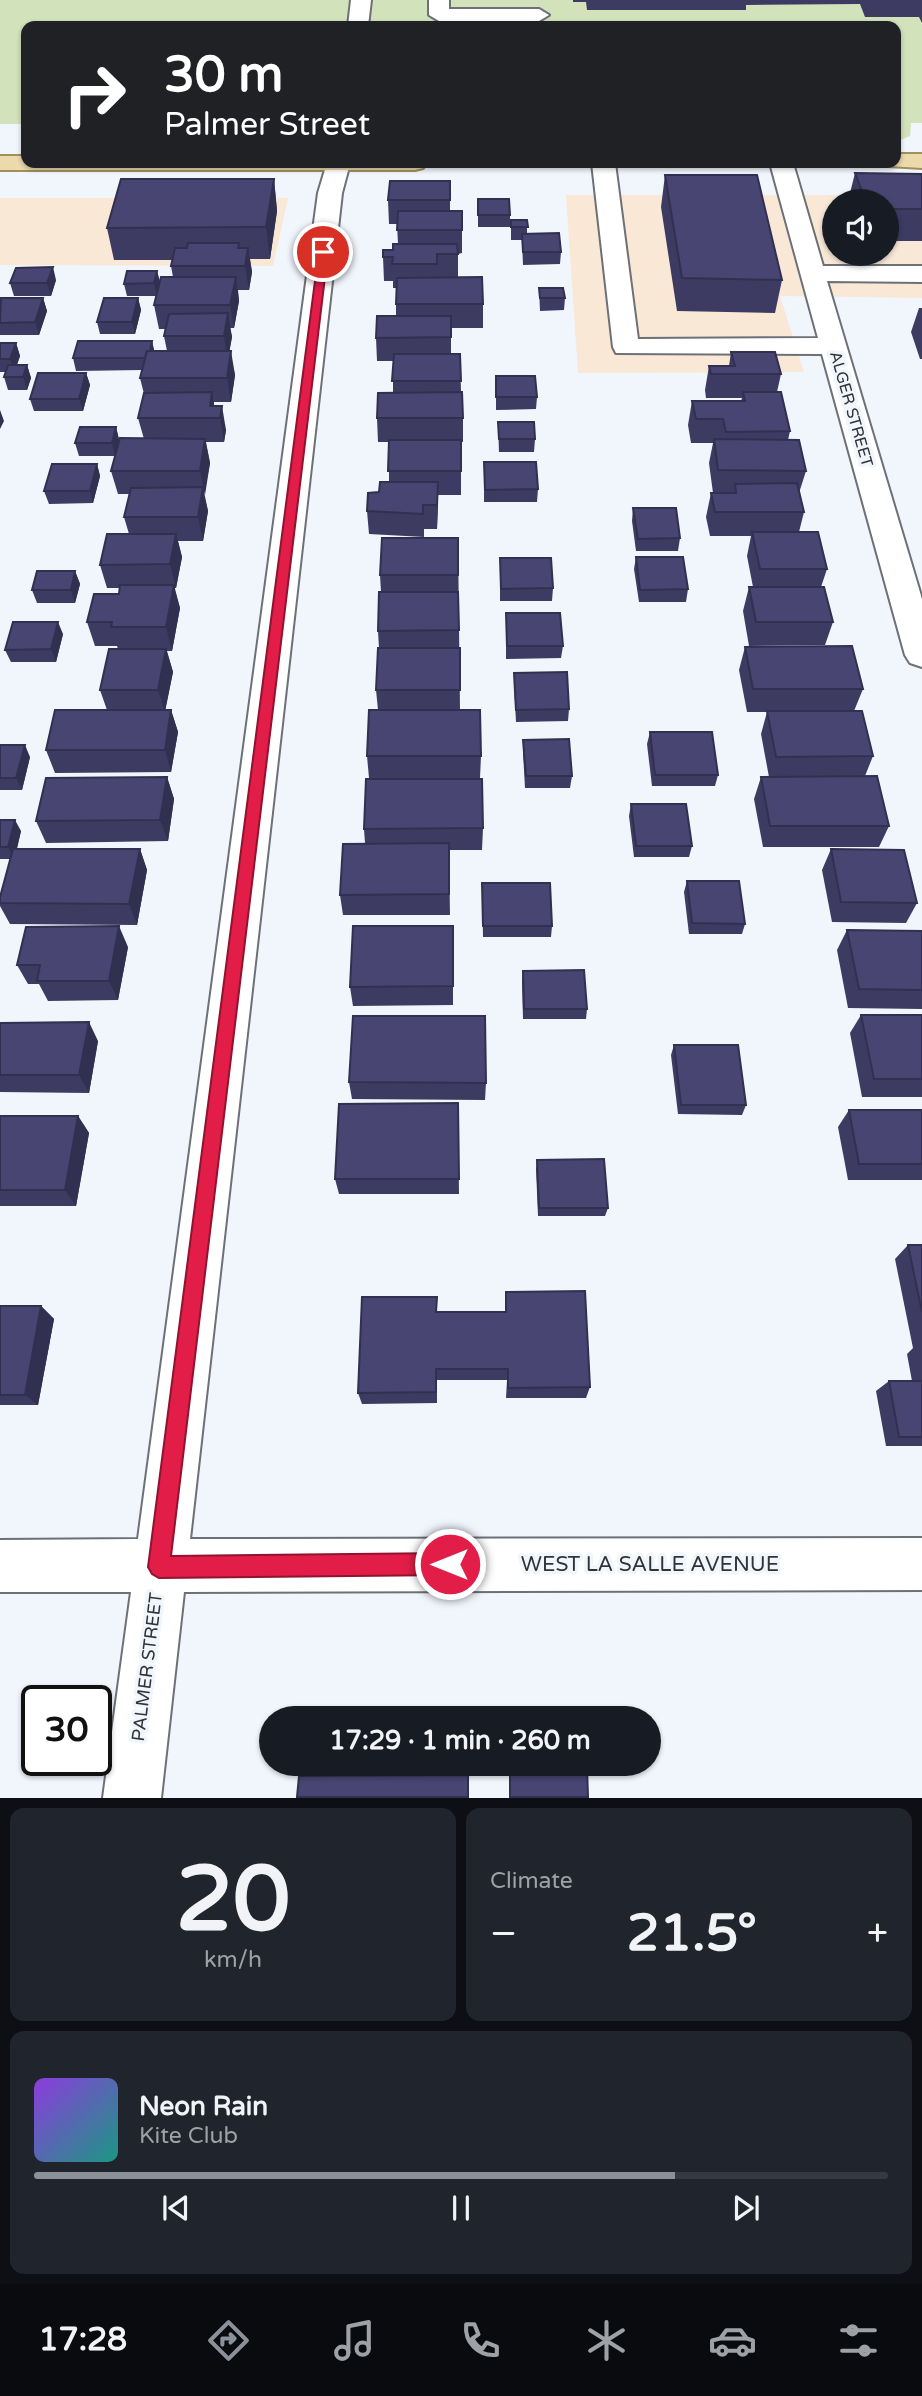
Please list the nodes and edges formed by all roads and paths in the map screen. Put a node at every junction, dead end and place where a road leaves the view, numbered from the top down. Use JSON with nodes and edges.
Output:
{"nodes":[{"id":1,"x":361,"y":0,"type":"edge"},
{"id":2,"x":439,"y":0,"type":"edge"},
{"id":3,"x":538,"y":14,"type":"edge"},
{"id":4,"x":359,"y":21,"type":"edge"},
{"id":5,"x":901,"y":161,"type":"edge"},
{"id":6,"x":922,"y":161,"type":"edge"},
{"id":7,"x":0,"y":163,"type":"edge"},
{"id":8,"x":21,"y":163,"type":"edge"},
{"id":9,"x":336,"y":168,"type":"edge"},
{"id":10,"x":604,"y":168,"type":"edge"},
{"id":11,"x":782,"y":168,"type":"edge"},
{"id":12,"x":811,"y":273,"type":"junction"},
{"id":13,"x":922,"y":274,"type":"edge"},
{"id":14,"x":833,"y":346,"type":"junction"},
{"id":15,"x":922,"y":655,"type":"edge"},
{"id":16,"x":922,"y":1564,"type":"edge"},
{"id":17,"x":0,"y":1566,"type":"edge"},
{"id":18,"x":159,"y":1567,"type":"junction"},
{"id":19,"x":132,"y":1797,"type":"edge"}],
"edges":[{"from":1,"to":4,"type":"street"},
{"from":2,"to":3,"type":"street"},
{"from":5,"to":6,"type":"main road"},
{"from":7,"to":8,"type":"main road"},
{"from":9,"to":18,"type":"street","name":"PALMER STREET"},
{"from":10,"to":14,"type":"street"},
{"from":11,"to":12,"type":"street","name":"ALGER STREET"},
{"from":12,"to":13,"type":"street"},
{"from":12,"to":14,"type":"street","name":"ALGER STREET"},
{"from":14,"to":15,"type":"street","name":"ALGER STREET"},
{"from":16,"to":18,"type":"street","name":"WEST LA SALLE AVENUE"},
{"from":17,"to":18,"type":"street","name":"WEST LA SALLE AVENUE"},
{"from":18,"to":19,"type":"street","name":"PALMER STREET"}]}
